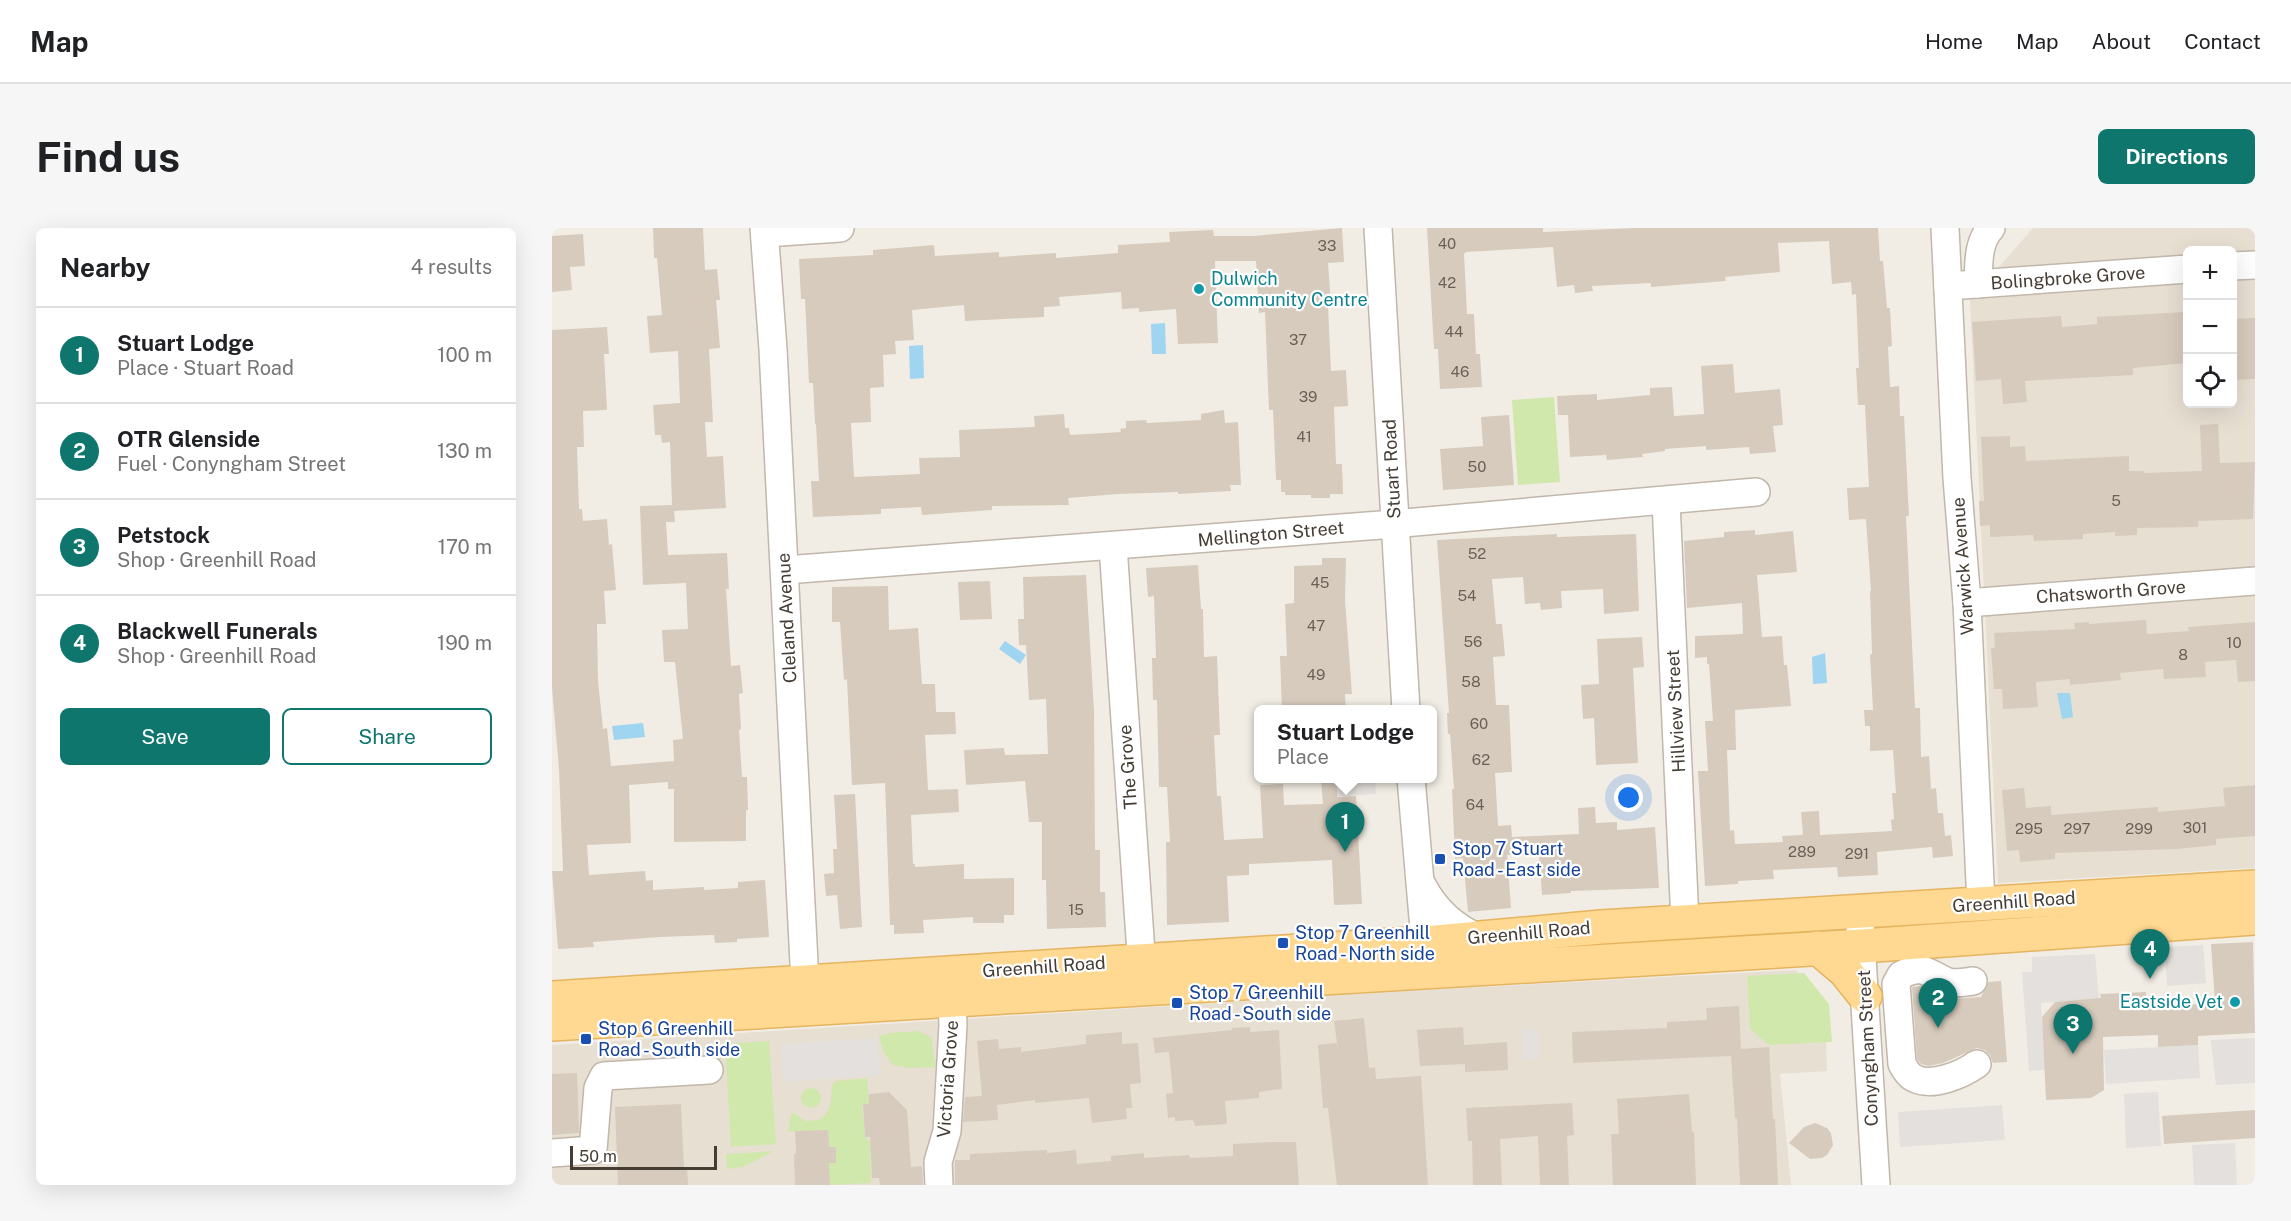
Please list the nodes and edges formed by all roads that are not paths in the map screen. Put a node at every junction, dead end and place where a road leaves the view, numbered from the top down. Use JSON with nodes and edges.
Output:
{"nodes":[{"id":1,"x":840,"y":228,"type":"edge"},
{"id":2,"x":1378,"y":228,"type":"edge"},
{"id":3,"x":1945,"y":228,"type":"edge"},
{"id":4,"x":1991,"y":228,"type":"edge"},
{"id":5,"x":765,"y":230,"type":"edge"},
{"id":6,"x":2255,"y":264,"type":"edge"},
{"id":7,"x":2237,"y":266,"type":"edge"},
{"id":8,"x":2183,"y":269,"type":"edge"},
{"id":9,"x":1978,"y":284,"type":"junction"},
{"id":10,"x":1948,"y":286,"type":"junction"},
{"id":11,"x":1756,"y":492,"type":"dead end"},
{"id":12,"x":1666,"y":501,"type":"junction"},
{"id":13,"x":1395,"y":523,"type":"junction"},
{"id":14,"x":1113,"y":546,"type":"junction"},
{"id":15,"x":785,"y":570,"type":"junction"},
{"id":16,"x":2255,"y":581,"type":"edge"},
{"id":17,"x":1967,"y":603,"type":"junction"},
{"id":18,"x":1406,"y":705,"type":"edge"},
{"id":19,"x":1411,"y":783,"type":"edge"},
{"id":20,"x":1420,"y":881,"type":"junction"},
{"id":21,"x":2255,"y":887,"type":"edge"},
{"id":22,"x":1981,"y":904,"type":"junction"},
{"id":23,"x":1860,"y":912,"type":"junction"},
{"id":24,"x":2255,"y":918,"type":"edge"},
{"id":25,"x":1686,"y":922,"type":"junction"},
{"id":26,"x":2035,"y":933,"type":"junction"},
{"id":27,"x":1479,"y":938,"type":"junction"},
{"id":28,"x":1862,"y":946,"type":"junction"},
{"id":29,"x":1818,"y":948,"type":"junction"},
{"id":30,"x":1426,"y":957,"type":"junction"},
{"id":31,"x":1142,"y":974,"type":"junction"},
{"id":32,"x":1972,"y":981,"type":"dead end"},
{"id":33,"x":952,"y":986,"type":"junction"},
{"id":34,"x":806,"y":995,"type":"junction"},
{"id":35,"x":1864,"y":996,"type":"junction"},
{"id":36,"x":552,"y":998,"type":"edge"},
{"id":37,"x":552,"y":1024,"type":"edge"},
{"id":38,"x":1977,"y":1064,"type":"dead end"},
{"id":39,"x":709,"y":1070,"type":"dead end"},
{"id":40,"x":552,"y":1153,"type":"edge"},
{"id":41,"x":939,"y":1185,"type":"edge"},
{"id":42,"x":1876,"y":1185,"type":"edge"}],
"edges":[{"from":1,"to":5,"type":"street"},
{"from":2,"to":13,"type":"street","name":"Stuart Road"},
{"from":3,"to":10,"type":"street","name":"Warwick Avenue"},
{"from":4,"to":9,"type":"street"},
{"from":5,"to":15,"type":"street","name":"Cleland Avenue"},
{"from":6,"to":7,"type":"street"},
{"from":8,"to":9,"type":"street","name":"Bolingbroke Grove"},
{"from":9,"to":10,"type":"street","name":"Bolingbroke Grove"},
{"from":10,"to":17,"type":"street","name":"Warwick Avenue"},
{"from":11,"to":12,"type":"street","name":"Mellington Street"},
{"from":12,"to":13,"type":"street","name":"Mellington Street"},
{"from":12,"to":25,"type":"street","name":"Hillview Street"},
{"from":13,"to":14,"type":"street","name":"Mellington Street"},
{"from":13,"to":18,"type":"street","name":"Stuart Road"},
{"from":14,"to":15,"type":"street","name":"Mellington Street"},
{"from":14,"to":31,"type":"street","name":"The Grove"},
{"from":15,"to":34,"type":"street","name":"Cleland Avenue"},
{"from":16,"to":17,"type":"street","name":"Chatsworth Grove"},
{"from":17,"to":22,"type":"street","name":"Warwick Avenue"},
{"from":19,"to":20,"type":"street"},
{"from":20,"to":27,"type":"street"},
{"from":20,"to":30,"type":"street"},
{"from":21,"to":22,"type":"main road","name":"Greenhill Road"},
{"from":22,"to":23,"type":"main road","name":"Greenhill Road"},
{"from":22,"to":26,"type":"main road"},
{"from":23,"to":25,"type":"main road","name":"Greenhill Road"},
{"from":23,"to":28,"type":"street","name":"Conyngham Street"},
{"from":24,"to":26,"type":"main road","name":"Greenhill Road"},
{"from":25,"to":27,"type":"main road","name":"Greenhill Road"},
{"from":26,"to":28,"type":"main road","name":"Greenhill Road"},
{"from":27,"to":30,"type":"main road","name":"Greenhill Road"},
{"from":28,"to":29,"type":"main road","name":"Greenhill Road"},
{"from":28,"to":35,"type":"street","name":"Conyngham Street"},
{"from":29,"to":30,"type":"main road","name":"Greenhill Road"},
{"from":29,"to":35,"type":"main road"},
{"from":30,"to":31,"type":"main road","name":"Greenhill Road"},
{"from":31,"to":33,"type":"main road","name":"Greenhill Road"},
{"from":32,"to":38,"type":"street"},
{"from":33,"to":34,"type":"main road","name":"Greenhill Road"},
{"from":33,"to":41,"type":"street","name":"Victoria Grove"},
{"from":34,"to":36,"type":"main road","name":"Greenhill Road"},
{"from":34,"to":37,"type":"main road","name":"Greenhill Road"},
{"from":35,"to":42,"type":"street","name":"Conyngham Street"},
{"from":39,"to":40,"type":"street"}]}
